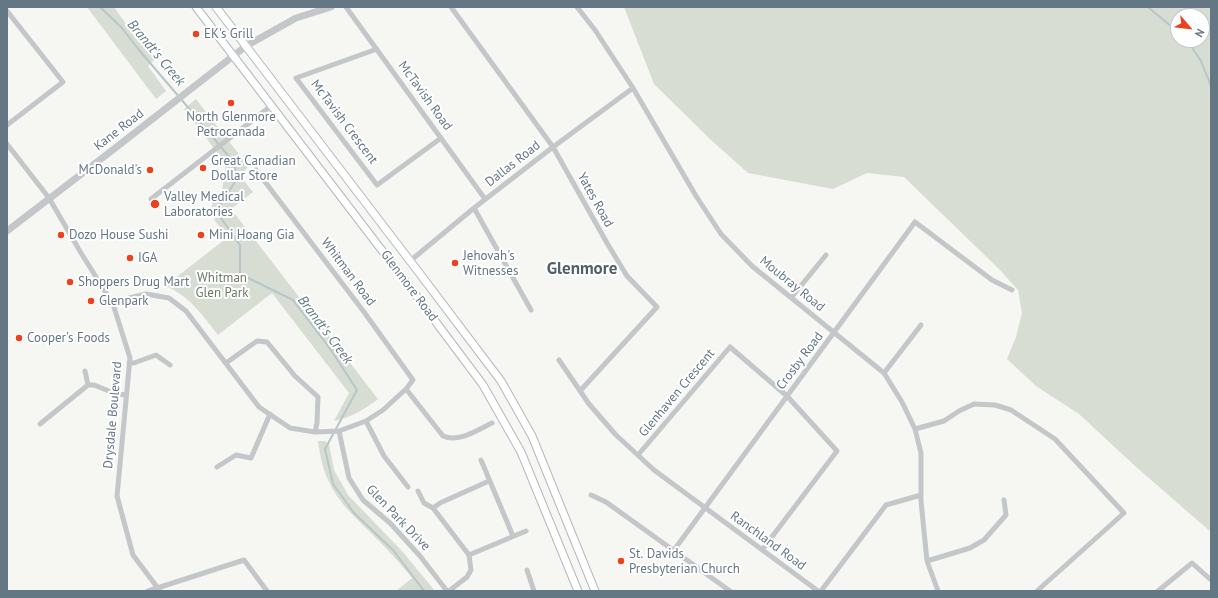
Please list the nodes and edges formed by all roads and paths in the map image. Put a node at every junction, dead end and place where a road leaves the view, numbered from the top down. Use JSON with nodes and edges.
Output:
{"nodes":[{"id":1,"x":196,"y":7,"type":"edge"},
{"id":2,"x":216,"y":7,"type":"edge"},
{"id":3,"x":331,"y":7,"type":"edge"},
{"id":4,"x":346,"y":7,"type":"edge"},
{"id":5,"x":451,"y":7,"type":"edge"},
{"id":6,"x":577,"y":7,"type":"edge"},
{"id":7,"x":7,"y":11,"type":"edge"},
{"id":8,"x":246,"y":46,"type":"junction"},
{"id":9,"x":377,"y":49,"type":"junction"},
{"id":10,"x":234,"y":56,"type":"junction"},
{"id":11,"x":633,"y":88,"type":"junction"},
{"id":12,"x":271,"y":106,"type":"junction"},
{"id":13,"x":7,"y":125,"type":"edge"},
{"id":14,"x":441,"y":138,"type":"junction"},
{"id":15,"x":7,"y":144,"type":"edge"},
{"id":16,"x":553,"y":147,"type":"junction"},
{"id":17,"x":256,"y":170,"type":"dead end"},
{"id":18,"x":49,"y":198,"type":"junction"},
{"id":19,"x":151,"y":199,"type":"dead end"},
{"id":20,"x":485,"y":199,"type":"junction"},
{"id":21,"x":474,"y":208,"type":"junction"},
{"id":22,"x":7,"y":231,"type":"edge"},
{"id":23,"x":826,"y":255,"type":"dead end"},
{"id":24,"x":410,"y":260,"type":"junction"},
{"id":25,"x":1012,"y":290,"type":"dead end"},
{"id":26,"x":791,"y":298,"type":"junction"},
{"id":27,"x":113,"y":304,"type":"junction"},
{"id":28,"x":531,"y":310,"type":"dead end"},
{"id":29,"x":922,"y":325,"type":"dead end"},
{"id":30,"x":834,"y":333,"type":"junction"},
{"id":31,"x":559,"y":360,"type":"dead end"},
{"id":32,"x":129,"y":363,"type":"junction"},
{"id":33,"x":226,"y":363,"type":"junction"},
{"id":34,"x":170,"y":365,"type":"dead end"},
{"id":35,"x":85,"y":371,"type":"dead end"},
{"id":36,"x":884,"y":373,"type":"junction"},
{"id":37,"x":88,"y":385,"type":"junction"},
{"id":38,"x":406,"y":389,"type":"junction"},
{"id":39,"x":580,"y":391,"type":"junction"},
{"id":40,"x":126,"y":395,"type":"junction"},
{"id":41,"x":787,"y":396,"type":"junction"},
{"id":42,"x":270,"y":414,"type":"junction"},
{"id":43,"x":366,"y":422,"type":"junction"},
{"id":44,"x":492,"y":423,"type":"dead end"},
{"id":45,"x":40,"y":424,"type":"dead end"},
{"id":46,"x":915,"y":429,"type":"junction"},
{"id":47,"x":338,"y":431,"type":"junction"},
{"id":48,"x":315,"y":432,"type":"junction"},
{"id":49,"x":638,"y":455,"type":"junction"},
{"id":50,"x":481,"y":460,"type":"dead end"},
{"id":51,"x":217,"y":467,"type":"dead end"},
{"id":52,"x":489,"y":480,"type":"junction"},
{"id":53,"x":408,"y":487,"type":"dead end"},
{"id":54,"x":418,"y":492,"type":"dead end"},
{"id":55,"x":591,"y":495,"type":"dead end"},
{"id":56,"x":921,"y":495,"type":"junction"},
{"id":57,"x":1004,"y":500,"type":"dead end"},
{"id":58,"x":433,"y":508,"type":"junction"},
{"id":59,"x":706,"y":508,"type":"junction"},
{"id":60,"x":526,"y":530,"type":"dead end"},
{"id":61,"x":513,"y":536,"type":"junction"},
{"id":62,"x":674,"y":550,"type":"junction"},
{"id":63,"x":762,"y":550,"type":"junction"},
{"id":64,"x":468,"y":555,"type":"junction"},
{"id":65,"x":928,"y":561,"type":"junction"},
{"id":66,"x":527,"y":570,"type":"dead end"},
{"id":67,"x":1211,"y":580,"type":"edge"},
{"id":68,"x":159,"y":590,"type":"edge"},
{"id":69,"x":148,"y":591,"type":"edge"},
{"id":70,"x":267,"y":591,"type":"edge"},
{"id":71,"x":448,"y":591,"type":"edge"},
{"id":72,"x":534,"y":591,"type":"edge"},
{"id":73,"x":578,"y":591,"type":"edge"},
{"id":74,"x":595,"y":591,"type":"edge"},
{"id":75,"x":730,"y":591,"type":"edge"},
{"id":76,"x":818,"y":591,"type":"edge"},
{"id":77,"x":821,"y":591,"type":"edge"},
{"id":78,"x":938,"y":591,"type":"edge"},
{"id":79,"x":1037,"y":591,"type":"edge"},
{"id":80,"x":1158,"y":591,"type":"edge"}],
"edges":[{"from":1,"to":10,"type":"main road","name":"Glenmore Road"},
{"from":2,"to":8,"type":"main road","name":"Glenmore Road"},
{"from":3,"to":8,"type":"street","name":"Kane Road"},
{"from":4,"to":9,"type":"street","name":"McTavish Road"},
{"from":5,"to":16,"type":"street","name":"Yates Road"},
{"from":6,"to":11,"type":"street","name":"Moubray Road"},
{"from":7,"to":13,"type":"street"},
{"from":8,"to":10,"type":"street","name":"Kane Road"},
{"from":8,"to":24,"type":"main road","name":"Glenmore Road"},
{"from":9,"to":14,"type":"street","name":"McTavish Road"},
{"from":9,"to":14,"type":"street","name":"McTavish Crescent"},
{"from":10,"to":12,"type":"main road","name":"Glenmore Road"},
{"from":10,"to":18,"type":"street","name":"Kane Road"},
{"from":11,"to":16,"type":"street","name":"Dallas Road"},
{"from":11,"to":26,"type":"street","name":"Moubray Road"},
{"from":12,"to":19,"type":"street"},
{"from":12,"to":73,"type":"main road","name":"Glenmore Road"},
{"from":14,"to":20,"type":"street","name":"McTavish Road"},
{"from":15,"to":18,"type":"street","name":"Drysdale Boulevard"},
{"from":16,"to":20,"type":"street","name":"Dallas Road"},
{"from":16,"to":39,"type":"street","name":"Yates Road"},
{"from":17,"to":38,"type":"street","name":"Whitman Road"},
{"from":18,"to":22,"type":"street","name":"Kane Road"},
{"from":18,"to":27,"type":"street","name":"Drysdale Boulevard"},
{"from":20,"to":21,"type":"street","name":"Dallas Road"},
{"from":21,"to":24,"type":"street","name":"Dallas Road"},
{"from":21,"to":28,"type":"street"},
{"from":23,"to":26,"type":"street"},
{"from":24,"to":74,"type":"main road","name":"Glenmore Road"},
{"from":25,"to":30,"type":"street","name":"Crosby Road"},
{"from":26,"to":30,"type":"street","name":"Moubray Road"},
{"from":27,"to":32,"type":"street","name":"Drysdale Boulevard"},
{"from":27,"to":33,"type":"street"},
{"from":29,"to":36,"type":"street"},
{"from":30,"to":36,"type":"street","name":"Moubray Road"},
{"from":30,"to":41,"type":"street","name":"Crosby Road"},
{"from":31,"to":39,"type":"street"},
{"from":32,"to":34,"type":"street"},
{"from":32,"to":40,"type":"street","name":"Drysdale Boulevard"},
{"from":33,"to":42,"type":"street"},
{"from":33,"to":48,"type":"street"},
{"from":35,"to":37,"type":"street"},
{"from":36,"to":46,"type":"street","name":"Moubray Road"},
{"from":37,"to":40,"type":"street"},
{"from":37,"to":45,"type":"street"},
{"from":38,"to":43,"type":"street"},
{"from":38,"to":44,"type":"street"},
{"from":39,"to":49,"type":"street"},
{"from":40,"to":68,"type":"street","name":"Drysdale Boulevard"},
{"from":41,"to":49,"type":"street","name":"Glenhaven Crescent"},
{"from":41,"to":59,"type":"street","name":"Crosby Road"},
{"from":41,"to":63,"type":"street"},
{"from":42,"to":48,"type":"street"},
{"from":42,"to":51,"type":"street"},
{"from":43,"to":47,"type":"street"},
{"from":43,"to":53,"type":"street"},
{"from":46,"to":56,"type":"street","name":"Moubray Road"},
{"from":46,"to":79,"type":"street"},
{"from":47,"to":48,"type":"street"},
{"from":47,"to":71,"type":"street","name":"Glen Park Drive"},
{"from":49,"to":59,"type":"street"},
{"from":50,"to":52,"type":"street"},
{"from":52,"to":58,"type":"street"},
{"from":52,"to":61,"type":"street"},
{"from":54,"to":58,"type":"street"},
{"from":55,"to":62,"type":"street"},
{"from":56,"to":65,"type":"street","name":"Moubray Road"},
{"from":56,"to":77,"type":"street"},
{"from":57,"to":65,"type":"street"},
{"from":58,"to":64,"type":"street"},
{"from":59,"to":62,"type":"street","name":"Crosby Road"},
{"from":59,"to":63,"type":"street","name":"Ranchland Road"},
{"from":60,"to":61,"type":"street"},
{"from":61,"to":64,"type":"street"},
{"from":62,"to":75,"type":"street"},
{"from":63,"to":76,"type":"street","name":"Ranchland Road"},
{"from":64,"to":71,"type":"street","name":"Glen Park Drive"},
{"from":65,"to":78,"type":"street","name":"Moubray Road"},
{"from":66,"to":72,"type":"street"},
{"from":67,"to":80,"type":"street"},
{"from":68,"to":69,"type":"street"},
{"from":68,"to":70,"type":"street"}]}
